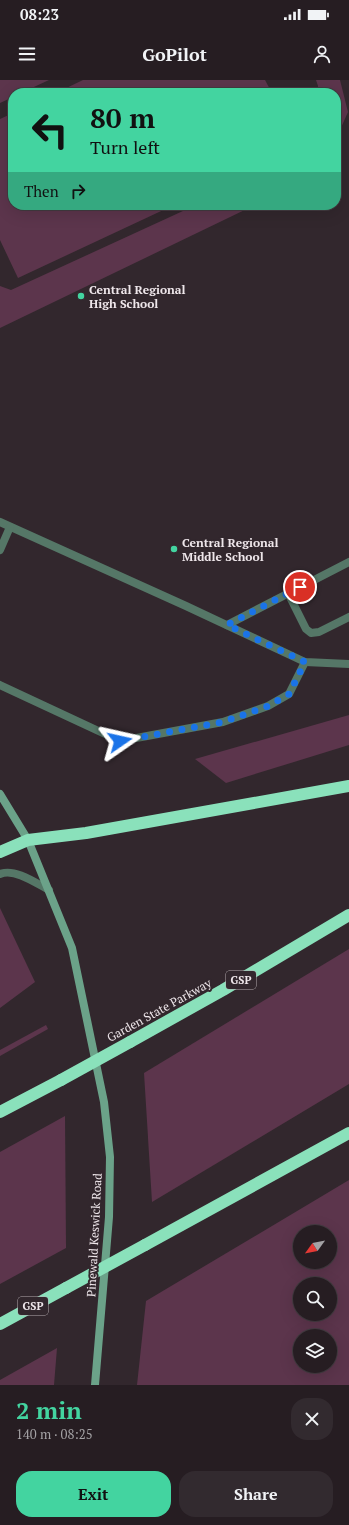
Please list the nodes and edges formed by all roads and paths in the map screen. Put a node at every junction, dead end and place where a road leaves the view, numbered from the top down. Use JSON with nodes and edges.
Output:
{"nodes":[{"id":1,"x":0,"y":522,"type":"edge"},
{"id":2,"x":10,"y":527,"type":"junction"},
{"id":3,"x":0,"y":550,"type":"edge"},
{"id":4,"x":349,"y":562,"type":"edge"},
{"id":5,"x":288,"y":593,"type":"junction"},
{"id":6,"x":349,"y":617,"type":"edge"},
{"id":7,"x":227,"y":625,"type":"junction"},
{"id":8,"x":305,"y":662,"type":"junction"},
{"id":9,"x":349,"y":664,"type":"edge"},
{"id":10,"x":0,"y":685,"type":"edge"},
{"id":11,"x":349,"y":786,"type":"edge"},
{"id":12,"x":0,"y":794,"type":"edge"},
{"id":13,"x":28,"y":840,"type":"junction"},
{"id":14,"x":0,"y":852,"type":"edge"},
{"id":15,"x":0,"y":874,"type":"edge"},
{"id":16,"x":49,"y":890,"type":"junction"},
{"id":17,"x":349,"y":915,"type":"edge"},
{"id":18,"x":0,"y":1112,"type":"edge"},
{"id":19,"x":349,"y":1133,"type":"edge"},
{"id":20,"x":0,"y":1324,"type":"edge"},
{"id":21,"x":95,"y":1385,"type":"edge"}],
"edges":[{"from":1,"to":2,"type":"lane"},
{"from":2,"to":3,"type":"lane"},
{"from":2,"to":7,"type":"lane"},
{"from":4,"to":5,"type":"lane"},
{"from":5,"to":6,"type":"lane"},
{"from":5,"to":7,"type":"lane"},
{"from":7,"to":8,"type":"lane"},
{"from":8,"to":9,"type":"lane"},
{"from":8,"to":10,"type":"lane"},
{"from":11,"to":13,"type":"highway"},
{"from":12,"to":13,"type":"main road","name":"Pinewald Keswick Road"},
{"from":13,"to":14,"type":"highway"},
{"from":13,"to":16,"type":"main road","name":"Pinewald Keswick Road"},
{"from":15,"to":16,"type":"lane"},
{"from":16,"to":21,"type":"main road","name":"Pinewald Keswick Road"},
{"from":17,"to":18,"type":"highway","name":"Garden State Parkway","number":"GSP","bridge":true},
{"from":19,"to":20,"type":"highway","number":"GSP","bridge":true}]}
